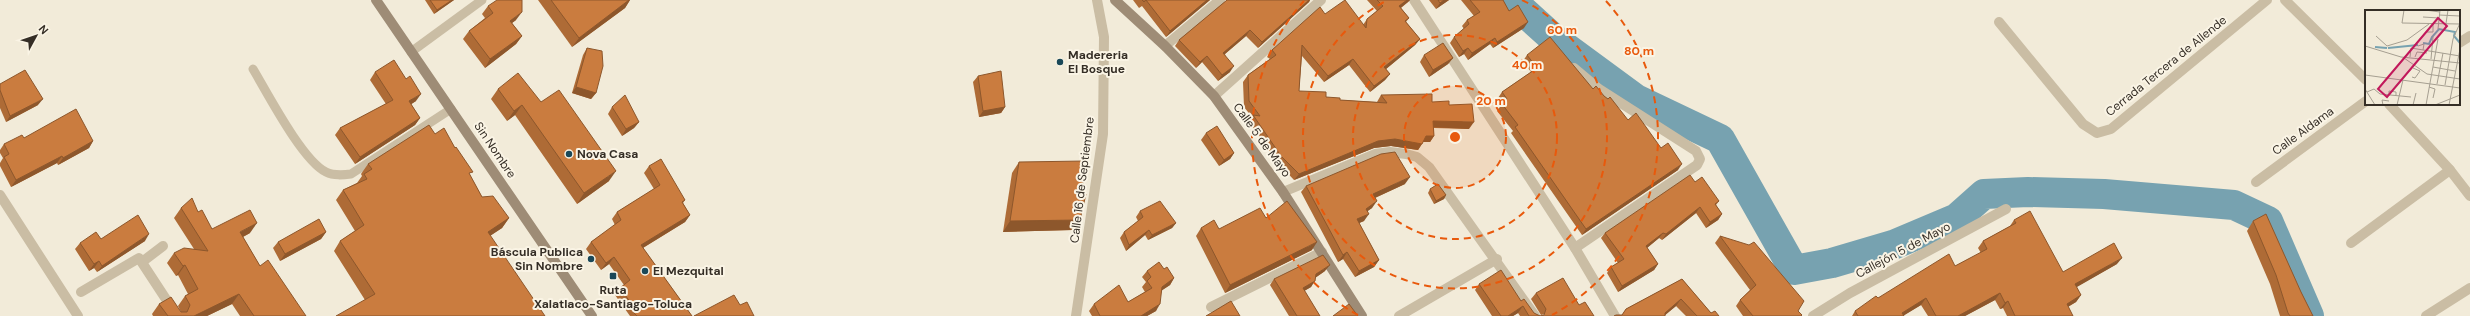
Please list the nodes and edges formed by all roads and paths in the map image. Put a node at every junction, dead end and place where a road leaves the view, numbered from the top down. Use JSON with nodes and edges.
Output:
{"nodes":[{"id":1,"x":376,"y":0,"type":"edge"},
{"id":2,"x":482,"y":0,"type":"edge"},
{"id":3,"x":1097,"y":0,"type":"edge"},
{"id":4,"x":1115,"y":0,"type":"edge"},
{"id":5,"x":1220,"y":0,"type":"edge"},
{"id":6,"x":1320,"y":0,"type":"edge"},
{"id":7,"x":1414,"y":0,"type":"edge"},
{"id":8,"x":2267,"y":0,"type":"edge"},
{"id":9,"x":2284,"y":0,"type":"edge"},
{"id":10,"x":2000,"y":22,"type":"dead end"},
{"id":11,"x":2470,"y":36,"type":"edge"},
{"id":12,"x":2460,"y":42,"type":"edge"},
{"id":13,"x":1165,"y":46,"type":"junction"},
{"id":14,"x":411,"y":52,"type":"junction"},
{"id":15,"x":1574,"y":68,"type":"edge"},
{"id":16,"x":253,"y":69,"type":"dead end"},
{"id":17,"x":2365,"y":79,"type":"edge"},
{"id":18,"x":1214,"y":96,"type":"junction"},
{"id":19,"x":2365,"y":102,"type":"edge"},
{"id":20,"x":2390,"y":105,"type":"edge"},
{"id":21,"x":451,"y":109,"type":"junction"},
{"id":22,"x":2450,"y":170,"type":"junction"},
{"id":23,"x":2256,"y":182,"type":"dead end"},
{"id":24,"x":1283,"y":192,"type":"junction"},
{"id":25,"x":0,"y":195,"type":"edge"},
{"id":26,"x":2470,"y":196,"type":"edge"},
{"id":27,"x":2006,"y":209,"type":"dead end"},
{"id":28,"x":2352,"y":243,"type":"dead end"},
{"id":29,"x":163,"y":246,"type":"dead end"},
{"id":30,"x":1574,"y":248,"type":"junction"},
{"id":31,"x":1322,"y":252,"type":"junction"},
{"id":32,"x":1497,"y":259,"type":"junction"},
{"id":33,"x":142,"y":262,"type":"junction"},
{"id":34,"x":2470,"y":288,"type":"edge"},
{"id":35,"x":81,"y":292,"type":"dead end"},
{"id":36,"x":1211,"y":307,"type":"dead end"},
{"id":37,"x":1820,"y":314,"type":"edge"},
{"id":38,"x":78,"y":316,"type":"edge"},
{"id":39,"x":177,"y":316,"type":"edge"},
{"id":40,"x":592,"y":316,"type":"edge"},
{"id":41,"x":1076,"y":316,"type":"edge"},
{"id":42,"x":1362,"y":316,"type":"edge"},
{"id":43,"x":1399,"y":316,"type":"edge"},
{"id":44,"x":1535,"y":316,"type":"edge"},
{"id":45,"x":1615,"y":316,"type":"edge"},
{"id":46,"x":2426,"y":316,"type":"edge"}],
"edges":[{"from":1,"to":14,"type":"street","name":"Sin Nombre"},
{"from":2,"to":14,"type":"lane"},
{"from":3,"to":41,"type":"street","name":"Calle 16 de Septiembre"},
{"from":4,"to":13,"type":"street","name":"Calle 5 de Mayo"},
{"from":5,"to":13,"type":"street"},
{"from":6,"to":18,"type":"street"},
{"from":7,"to":30,"type":"street"},
{"from":8,"to":10,"type":"street","name":"Cerrada Tercera de Allende"},
{"from":9,"to":17,"type":"street"},
{"from":11,"to":12,"type":"street"},
{"from":13,"to":18,"type":"street","name":"Calle 5 de Mayo"},
{"from":14,"to":21,"type":"street","name":"Sin Nombre"},
{"from":15,"to":30,"type":"street"},
{"from":16,"to":21,"type":"lane"},
{"from":18,"to":24,"type":"street","name":"Calle 5 de Mayo"},
{"from":19,"to":23,"type":"street","name":"Calle Aldama"},
{"from":20,"to":22,"type":"street"},
{"from":21,"to":40,"type":"street","name":"Sin Nombre"},
{"from":22,"to":26,"type":"street"},
{"from":22,"to":28,"type":"street"},
{"from":24,"to":31,"type":"street","name":"Calle 5 de Mayo"},
{"from":24,"to":32,"type":"street"},
{"from":25,"to":38,"type":"street"},
{"from":27,"to":37,"type":"street","name":"Callejón 5 de Mayo"},
{"from":29,"to":33,"type":"street"},
{"from":30,"to":45,"type":"street"},
{"from":31,"to":36,"type":"street"},
{"from":31,"to":42,"type":"street","name":"Calle 5 de Mayo"},
{"from":32,"to":43,"type":"street"},
{"from":32,"to":44,"type":"street"},
{"from":33,"to":35,"type":"street"},
{"from":33,"to":39,"type":"street"},
{"from":34,"to":46,"type":"street"}]}
